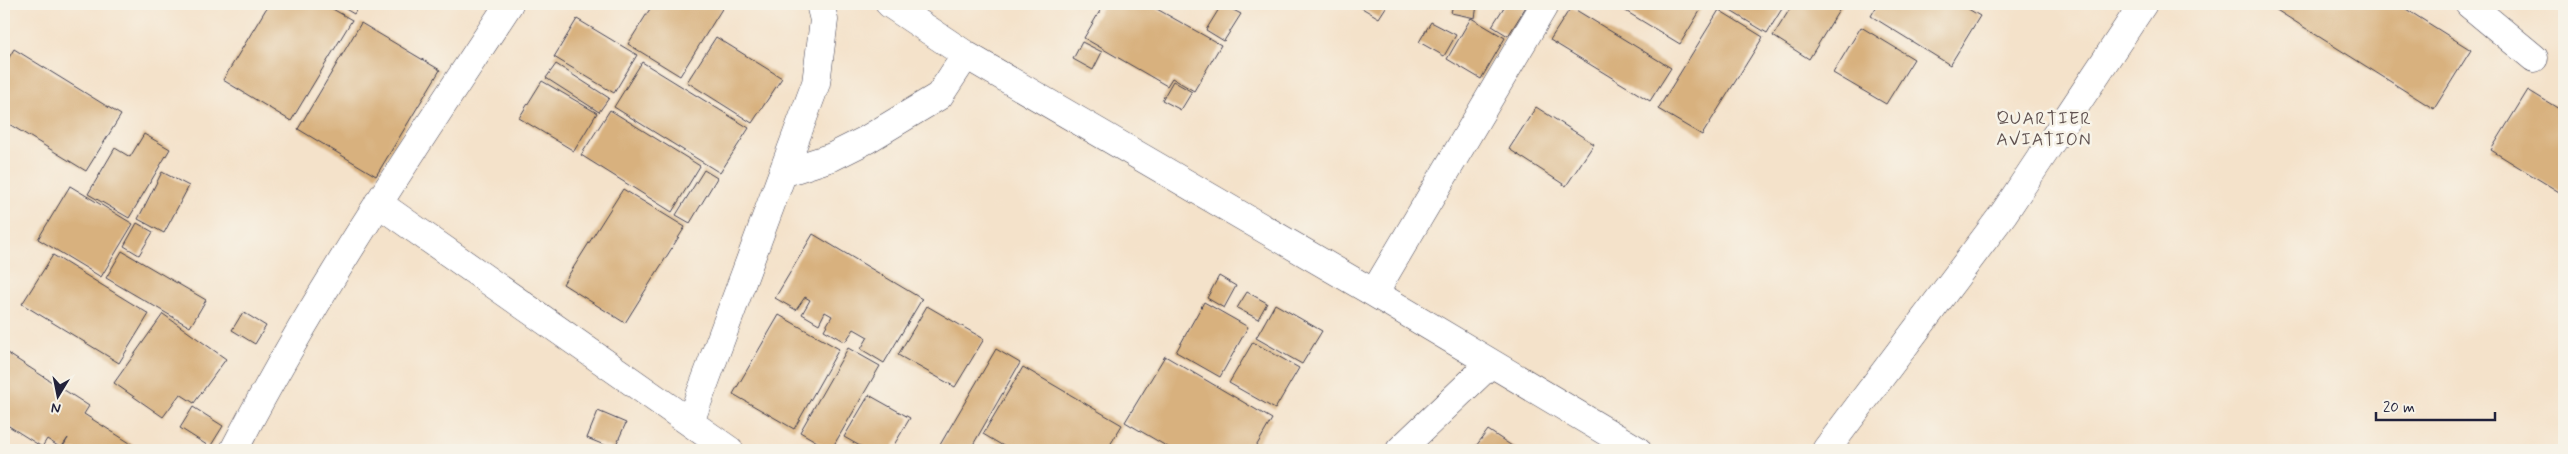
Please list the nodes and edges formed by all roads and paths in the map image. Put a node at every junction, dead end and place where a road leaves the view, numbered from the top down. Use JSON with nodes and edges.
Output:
{"nodes":[{"id":1,"x":509,"y":4,"type":"edge"},
{"id":2,"x":820,"y":4,"type":"edge"},
{"id":3,"x":890,"y":4,"type":"edge"},
{"id":4,"x":1545,"y":4,"type":"edge"},
{"id":5,"x":2143,"y":4,"type":"edge"},
{"id":6,"x":2469,"y":4,"type":"edge"},
{"id":7,"x":966,"y":55,"type":"junction"},
{"id":8,"x":2534,"y":58,"type":"dead end"},
{"id":9,"x":783,"y":173,"type":"junction"},
{"id":10,"x":378,"y":203,"type":"junction"},
{"id":11,"x":1374,"y":293,"type":"junction"},
{"id":12,"x":1491,"y":364,"type":"junction"},
{"id":13,"x":690,"y":422,"type":"junction"},
{"id":14,"x":234,"y":450,"type":"edge"},
{"id":15,"x":729,"y":450,"type":"edge"},
{"id":16,"x":1400,"y":450,"type":"edge"},
{"id":17,"x":1637,"y":450,"type":"edge"},
{"id":18,"x":1826,"y":450,"type":"edge"}],
"edges":[{"from":1,"to":10,"type":"street"},
{"from":2,"to":9,"type":"street"},
{"from":3,"to":7,"type":"street"},
{"from":4,"to":11,"type":"street"},
{"from":5,"to":18,"type":"street"},
{"from":6,"to":8,"type":"street"},
{"from":7,"to":9,"type":"street"},
{"from":7,"to":11,"type":"street"},
{"from":9,"to":13,"type":"street"},
{"from":10,"to":13,"type":"street"},
{"from":10,"to":14,"type":"street"},
{"from":11,"to":12,"type":"street"},
{"from":12,"to":16,"type":"street"},
{"from":12,"to":17,"type":"street"},
{"from":13,"to":15,"type":"street"}]}
